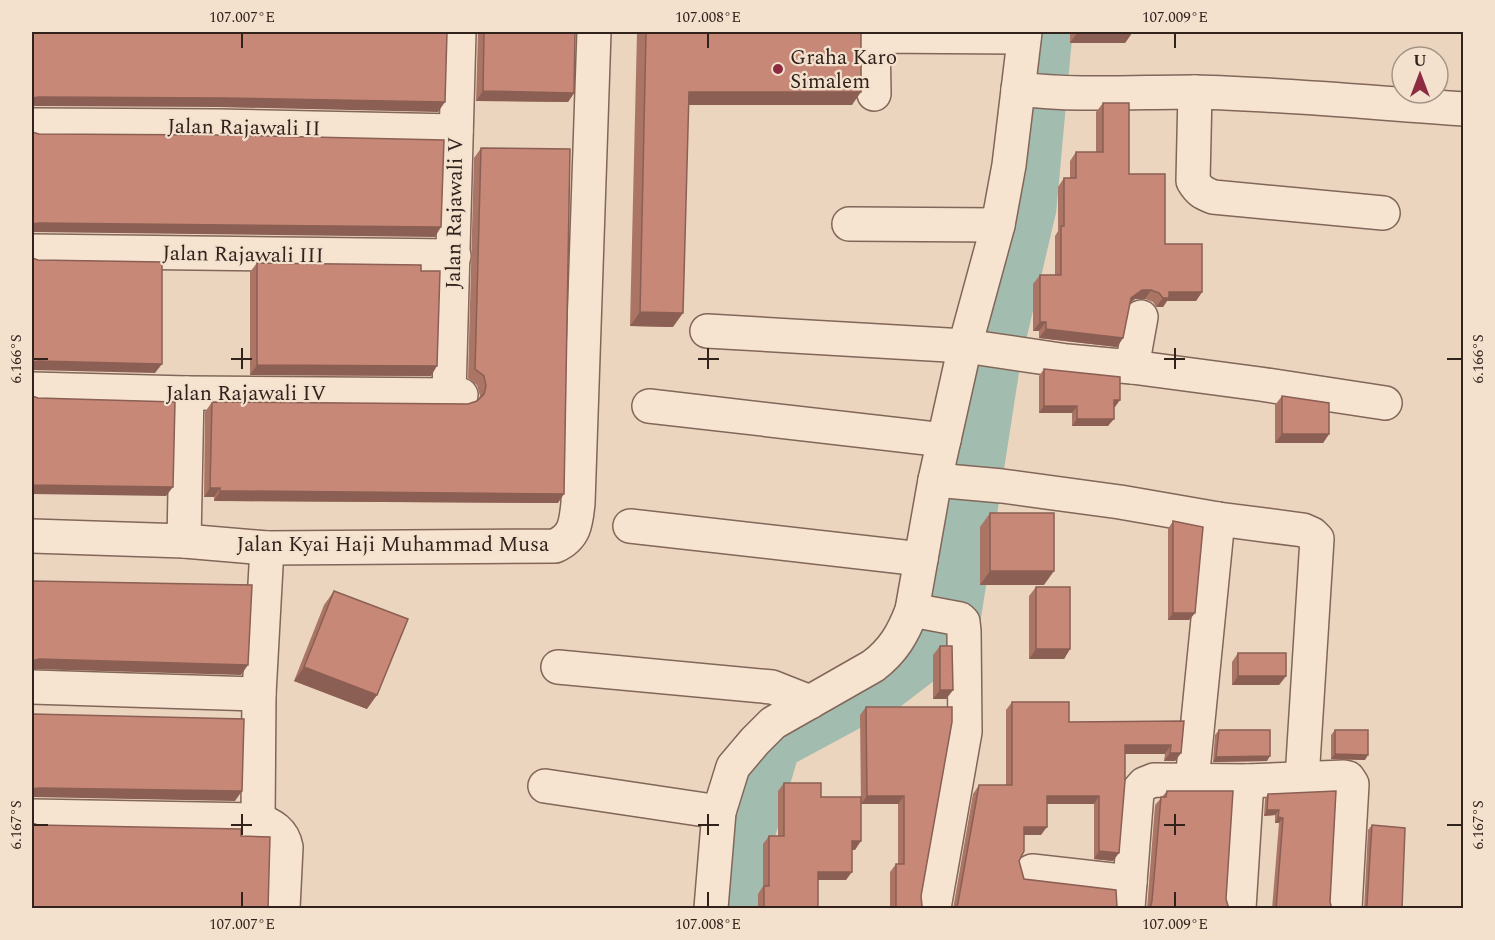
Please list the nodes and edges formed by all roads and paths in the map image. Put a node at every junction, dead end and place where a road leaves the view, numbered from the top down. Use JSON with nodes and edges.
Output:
{"nodes":[{"id":1,"x":459,"y":32,"type":"edge"},
{"id":2,"x":594,"y":32,"type":"edge"},
{"id":3,"x":1024,"y":34,"type":"edge"},
{"id":4,"x":1036,"y":91,"type":"junction"},
{"id":5,"x":1195,"y":92,"type":"junction"},
{"id":6,"x":874,"y":94,"type":"dead end"},
{"id":7,"x":1464,"y":109,"type":"edge"},
{"id":8,"x":32,"y":125,"type":"edge"},
{"id":9,"x":456,"y":131,"type":"junction"},
{"id":10,"x":1383,"y":213,"type":"dead end"},
{"id":11,"x":849,"y":224,"type":"dead end"},
{"id":12,"x":998,"y":225,"type":"junction"},
{"id":13,"x":32,"y":251,"type":"edge"},
{"id":14,"x":454,"y":256,"type":"junction"},
{"id":15,"x":1141,"y":317,"type":"dead end"},
{"id":16,"x":707,"y":331,"type":"dead end"},
{"id":17,"x":985,"y":350,"type":"junction"},
{"id":18,"x":1132,"y":367,"type":"junction"},
{"id":19,"x":32,"y":389,"type":"edge"},
{"id":20,"x":188,"y":393,"type":"junction"},
{"id":21,"x":455,"y":395,"type":"joint"},
{"id":22,"x":1385,"y":403,"type":"dead end"},
{"id":23,"x":649,"y":406,"type":"dead end"},
{"id":24,"x":944,"y":440,"type":"junction"},
{"id":25,"x":946,"y":481,"type":"junction"},
{"id":26,"x":1218,"y":519,"type":"junction"},
{"id":27,"x":630,"y":526,"type":"dead end"},
{"id":28,"x":32,"y":536,"type":"edge"},
{"id":29,"x":184,"y":541,"type":"junction"},
{"id":30,"x":267,"y":548,"type":"junction"},
{"id":31,"x":921,"y":559,"type":"junction"},
{"id":32,"x":937,"y":615,"type":"junction"},
{"id":33,"x":558,"y":667,"type":"dead end"},
{"id":34,"x":32,"y":687,"type":"edge"},
{"id":35,"x":259,"y":694,"type":"junction"},
{"id":36,"x":810,"y":702,"type":"junction"},
{"id":37,"x":1302,"y":779,"type":"junction"},
{"id":38,"x":1191,"y":781,"type":"junction"},
{"id":39,"x":1248,"y":781,"type":"junction"},
{"id":40,"x":545,"y":786,"type":"dead end"},
{"id":41,"x":719,"y":812,"type":"junction"},
{"id":42,"x":32,"y":816,"type":"edge"},
{"id":43,"x":258,"y":820,"type":"junction"},
{"id":44,"x":1032,"y":871,"type":"dead end"},
{"id":45,"x":1129,"y":895,"type":"edge"},
{"id":46,"x":283,"y":909,"type":"edge"},
{"id":47,"x":711,"y":909,"type":"edge"},
{"id":48,"x":934,"y":909,"type":"edge"},
{"id":49,"x":1239,"y":909,"type":"edge"},
{"id":50,"x":1345,"y":909,"type":"edge"}],
"edges":[{"from":1,"to":9,"type":"street","name":"Jalan Rajawali V"},
{"from":2,"to":30,"type":"street","name":"Jalan Kyai Haji Muhammad Musa"},
{"from":3,"to":4,"type":"street"},
{"from":3,"to":6,"type":"street"},
{"from":4,"to":5,"type":"street"},
{"from":4,"to":12,"type":"street"},
{"from":5,"to":7,"type":"street"},
{"from":5,"to":10,"type":"street"},
{"from":8,"to":9,"type":"street","name":"Jalan Rajawali II"},
{"from":9,"to":14,"type":"street","name":"Jalan Rajawali V"},
{"from":11,"to":12,"type":"street"},
{"from":12,"to":17,"type":"street"},
{"from":13,"to":14,"type":"street","name":"Jalan Rajawali III"},
{"from":14,"to":21,"type":"street","name":"Jalan Rajawali V"},
{"from":15,"to":18,"type":"street"},
{"from":16,"to":17,"type":"street"},
{"from":17,"to":18,"type":"street"},
{"from":17,"to":24,"type":"street"},
{"from":18,"to":22,"type":"street"},
{"from":19,"to":20,"type":"street","name":"Jalan Rajawali IV"},
{"from":20,"to":21,"type":"street","name":"Jalan Rajawali IV"},
{"from":20,"to":29,"type":"street"},
{"from":23,"to":24,"type":"street"},
{"from":24,"to":25,"type":"street"},
{"from":25,"to":26,"type":"street"},
{"from":25,"to":31,"type":"street"},
{"from":26,"to":37,"type":"street"},
{"from":26,"to":38,"type":"street"},
{"from":27,"to":31,"type":"street"},
{"from":28,"to":29,"type":"street","name":"Jalan Kyai Haji Muhammad Musa"},
{"from":29,"to":30,"type":"street","name":"Jalan Kyai Haji Muhammad Musa"},
{"from":30,"to":35,"type":"street"},
{"from":31,"to":32,"type":"street"},
{"from":32,"to":36,"type":"street"},
{"from":32,"to":48,"type":"street"},
{"from":33,"to":36,"type":"street"},
{"from":34,"to":35,"type":"street"},
{"from":35,"to":43,"type":"street"},
{"from":36,"to":41,"type":"street"},
{"from":37,"to":39,"type":"street"},
{"from":37,"to":50,"type":"street"},
{"from":38,"to":39,"type":"street"},
{"from":38,"to":45,"type":"street"},
{"from":39,"to":49,"type":"street"},
{"from":40,"to":41,"type":"street"},
{"from":41,"to":47,"type":"street"},
{"from":42,"to":43,"type":"street"},
{"from":43,"to":46,"type":"street"},
{"from":44,"to":45,"type":"street"}]}
